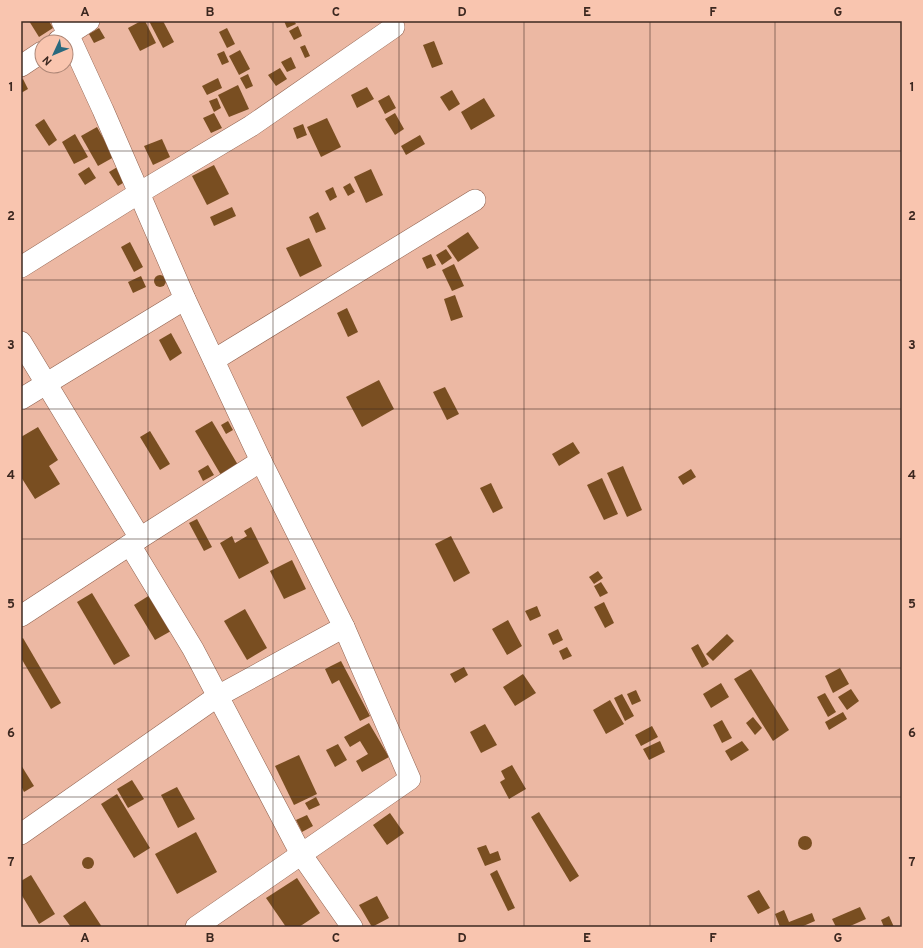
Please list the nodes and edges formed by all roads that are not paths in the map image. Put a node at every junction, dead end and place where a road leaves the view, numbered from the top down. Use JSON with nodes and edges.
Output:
{"nodes":[{"id":1,"x":89,"y":21,"type":"edge"},
{"id":2,"x":394,"y":27,"type":"dead end"},
{"id":3,"x":62,"y":32,"type":"edge"},
{"id":4,"x":34,"y":57,"type":"edge"},
{"id":5,"x":21,"y":66,"type":"edge"},
{"id":6,"x":139,"y":193,"type":"junction"},
{"id":7,"x":475,"y":200,"type":"dead end"},
{"id":8,"x":21,"y":267,"type":"edge"},
{"id":9,"x":185,"y":299,"type":"junction"},
{"id":10,"x":21,"y":342,"type":"edge"},
{"id":11,"x":214,"y":360,"type":"junction"},
{"id":12,"x":46,"y":384,"type":"junction"},
{"id":13,"x":21,"y":399,"type":"edge"},
{"id":14,"x":262,"y":461,"type":"junction"},
{"id":15,"x":135,"y":541,"type":"junction"},
{"id":16,"x":21,"y":616,"type":"edge"},
{"id":17,"x":344,"y":627,"type":"junction"},
{"id":18,"x":218,"y":696,"type":"junction"},
{"id":19,"x":21,"y":834,"type":"edge"},
{"id":20,"x":301,"y":854,"type":"junction"},
{"id":21,"x":196,"y":927,"type":"edge"},
{"id":22,"x":352,"y":927,"type":"edge"}],
"edges":[{"from":1,"to":3,"type":"street"},
{"from":2,"to":6,"type":"street"},
{"from":3,"to":6,"type":"street"},
{"from":4,"to":5,"type":"street"},
{"from":6,"to":8,"type":"street"},
{"from":6,"to":9,"type":"street"},
{"from":7,"to":11,"type":"street"},
{"from":9,"to":11,"type":"street"},
{"from":9,"to":12,"type":"street"},
{"from":10,"to":12,"type":"street"},
{"from":11,"to":14,"type":"street"},
{"from":12,"to":13,"type":"street"},
{"from":12,"to":15,"type":"street"},
{"from":14,"to":15,"type":"street"},
{"from":14,"to":17,"type":"street"},
{"from":15,"to":16,"type":"street"},
{"from":15,"to":18,"type":"street"},
{"from":17,"to":18,"type":"street"},
{"from":17,"to":20,"type":"street"},
{"from":18,"to":19,"type":"street"},
{"from":18,"to":20,"type":"street"},
{"from":20,"to":21,"type":"street"},
{"from":20,"to":22,"type":"street"}]}
